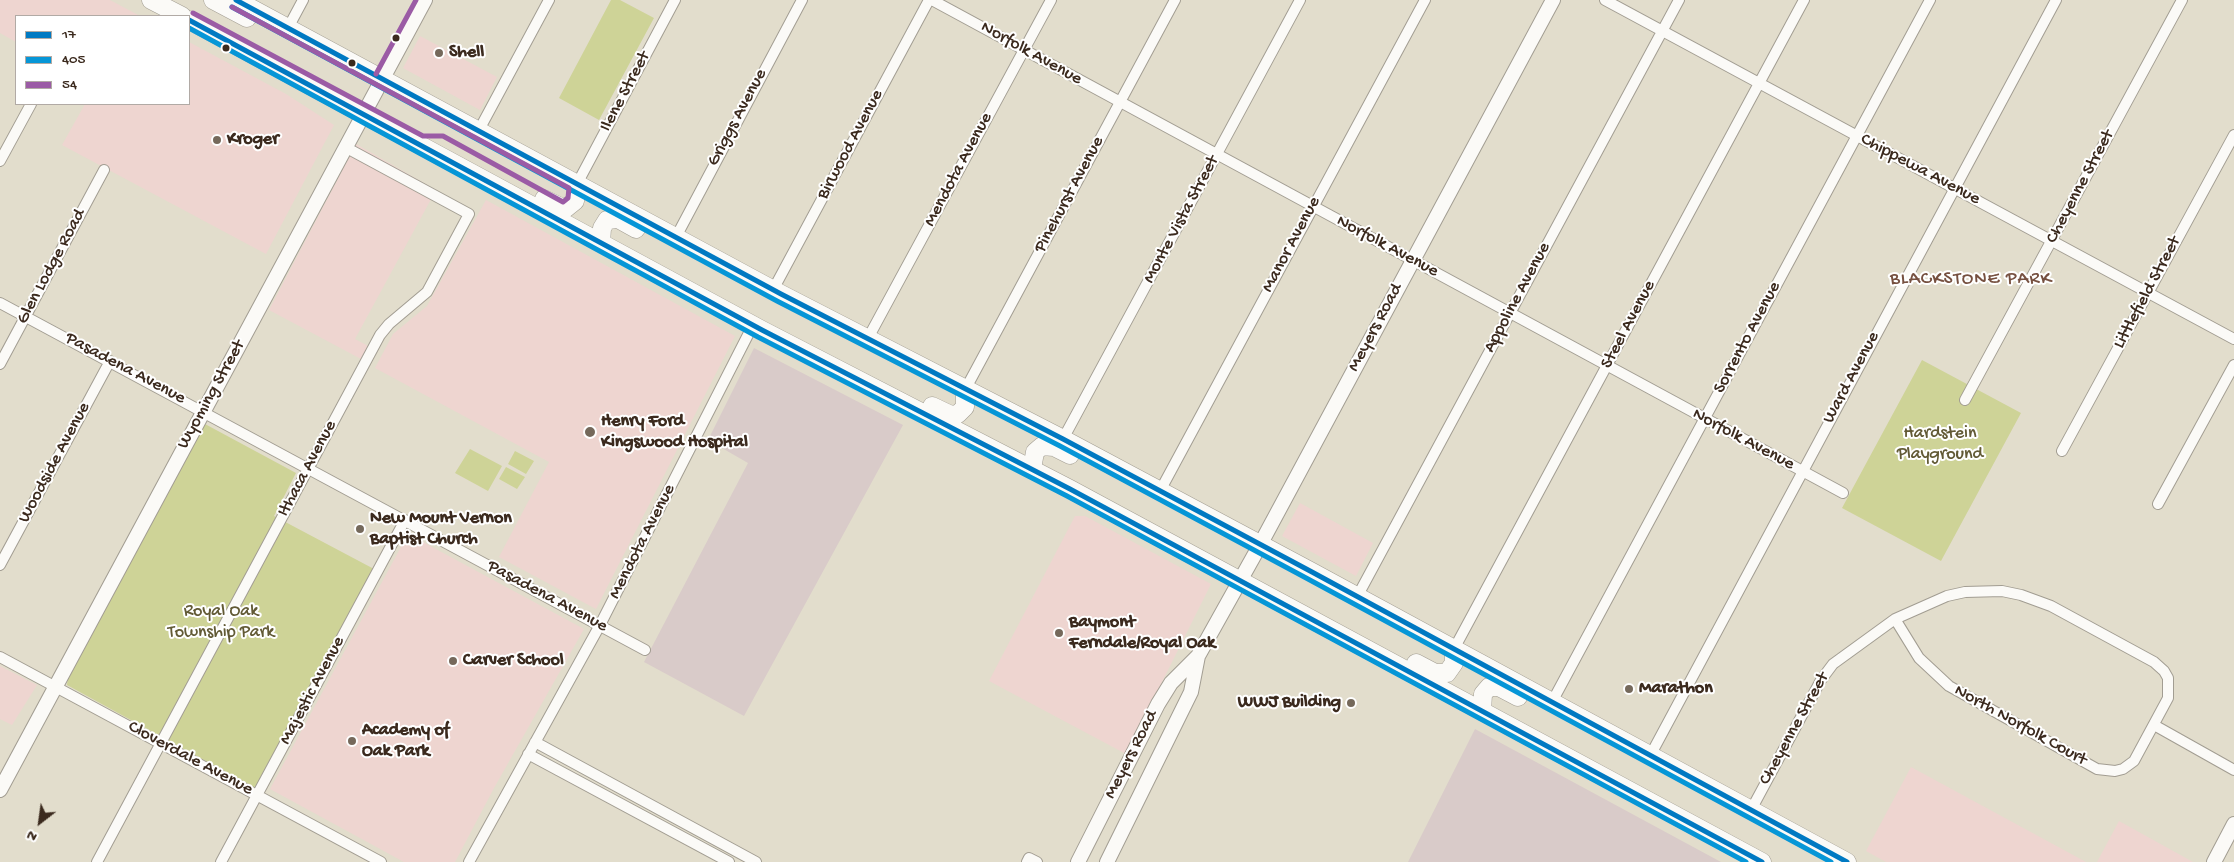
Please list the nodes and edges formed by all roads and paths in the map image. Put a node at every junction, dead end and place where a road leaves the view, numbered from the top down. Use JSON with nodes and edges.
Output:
{"nodes":[{"id":1,"x":213,"y":0,"type":"edge"},
{"id":2,"x":236,"y":0,"type":"edge"},
{"id":3,"x":302,"y":0,"type":"edge"},
{"id":4,"x":425,"y":0,"type":"edge"},
{"id":5,"x":549,"y":0,"type":"edge"},
{"id":6,"x":675,"y":0,"type":"edge"},
{"id":7,"x":802,"y":0,"type":"edge"},
{"id":8,"x":930,"y":0,"type":"edge"},
{"id":9,"x":1051,"y":0,"type":"edge"},
{"id":10,"x":1175,"y":0,"type":"edge"},
{"id":11,"x":1300,"y":0,"type":"edge"},
{"id":12,"x":1425,"y":0,"type":"edge"},
{"id":13,"x":1553,"y":0,"type":"edge"},
{"id":14,"x":1605,"y":0,"type":"edge"},
{"id":15,"x":1678,"y":0,"type":"edge"},
{"id":16,"x":1804,"y":0,"type":"edge"},
{"id":17,"x":1930,"y":0,"type":"edge"},
{"id":18,"x":2056,"y":0,"type":"edge"},
{"id":19,"x":2182,"y":0,"type":"edge"},
{"id":20,"x":160,"y":2,"type":"edge"},
{"id":21,"x":180,"y":15,"type":"edge"},
{"id":22,"x":190,"y":21,"type":"edge"},
{"id":23,"x":288,"y":28,"type":"junction"},
{"id":24,"x":1662,"y":31,"type":"junction"},
{"id":25,"x":1024,"y":50,"type":"junction"},
{"id":26,"x":376,"y":75,"type":"junction"},
{"id":27,"x":1759,"y":83,"type":"junction"},
{"id":28,"x":1119,"y":103,"type":"junction"},
{"id":29,"x":30,"y":105,"type":"edge"},
{"id":30,"x":363,"y":114,"type":"junction"},
{"id":31,"x":479,"y":130,"type":"junction"},
{"id":32,"x":2234,"y":135,"type":"edge"},
{"id":33,"x":1857,"y":136,"type":"junction"},
{"id":34,"x":421,"y":144,"type":"junction"},
{"id":35,"x":346,"y":147,"type":"junction"},
{"id":36,"x":1217,"y":155,"type":"junction"},
{"id":37,"x":0,"y":161,"type":"edge"},
{"id":38,"x":104,"y":170,"type":"dead end"},
{"id":39,"x":577,"y":184,"type":"junction"},
{"id":40,"x":1954,"y":188,"type":"junction"},
{"id":41,"x":1313,"y":207,"type":"junction"},
{"id":42,"x":676,"y":237,"type":"junction"},
{"id":43,"x":2051,"y":241,"type":"junction"},
{"id":44,"x":601,"y":242,"type":"junction"},
{"id":45,"x":719,"y":261,"type":"junction"},
{"id":46,"x":1412,"y":261,"type":"junction"},
{"id":47,"x":773,"y":290,"type":"junction"},
{"id":48,"x":2148,"y":293,"type":"junction"},
{"id":49,"x":0,"y":303,"type":"edge"},
{"id":50,"x":1509,"y":314,"type":"junction"},
{"id":51,"x":25,"y":316,"type":"junction"},
{"id":52,"x":753,"y":325,"type":"junction"},
{"id":53,"x":2234,"y":339,"type":"edge"},
{"id":54,"x":867,"y":340,"type":"junction"},
{"id":55,"x":110,"y":361,"type":"junction"},
{"id":56,"x":0,"y":364,"type":"edge"},
{"id":57,"x":2234,"y":365,"type":"edge"},
{"id":58,"x":1607,"y":366,"type":"junction"},
{"id":59,"x":843,"y":373,"type":"junction"},
{"id":60,"x":965,"y":390,"type":"junction"},
{"id":61,"x":1965,"y":400,"type":"dead end"},
{"id":62,"x":204,"y":411,"type":"junction"},
{"id":63,"x":1704,"y":419,"type":"junction"},
{"id":64,"x":1063,"y":439,"type":"junction"},
{"id":65,"x":2062,"y":451,"type":"dead end"},
{"id":66,"x":309,"y":468,"type":"junction"},
{"id":67,"x":1032,"y":469,"type":"junction"},
{"id":68,"x":1802,"y":472,"type":"junction"},
{"id":69,"x":1160,"y":491,"type":"junction"},
{"id":70,"x":1843,"y":494,"type":"dead end"},
{"id":71,"x":2158,"y":504,"type":"dead end"},
{"id":72,"x":405,"y":520,"type":"junction"},
{"id":73,"x":1253,"y":541,"type":"junction"},
{"id":74,"x":0,"y":565,"type":"edge"},
{"id":75,"x":1240,"y":580,"type":"junction"},
{"id":76,"x":1256,"y":588,"type":"junction"},
{"id":77,"x":1357,"y":597,"type":"junction"},
{"id":78,"x":1895,"y":619,"type":"junction"},
{"id":79,"x":600,"y":626,"type":"junction"},
{"id":80,"x":645,"y":650,"type":"dead end"},
{"id":81,"x":1454,"y":650,"type":"junction"},
{"id":82,"x":1198,"y":656,"type":"junction"},
{"id":83,"x":0,"y":657,"type":"edge"},
{"id":84,"x":56,"y":686,"type":"junction"},
{"id":85,"x":1552,"y":702,"type":"junction"},
{"id":86,"x":1482,"y":711,"type":"junction"},
{"id":87,"x":2154,"y":725,"type":"junction"},
{"id":88,"x":1603,"y":730,"type":"junction"},
{"id":89,"x":535,"y":742,"type":"junction"},
{"id":90,"x":161,"y":743,"type":"junction"},
{"id":91,"x":528,"y":754,"type":"junction"},
{"id":92,"x":1650,"y":756,"type":"junction"},
{"id":93,"x":2234,"y":770,"type":"edge"},
{"id":94,"x":0,"y":790,"type":"edge"},
{"id":95,"x":624,"y":790,"type":"junction"},
{"id":96,"x":257,"y":795,"type":"junction"},
{"id":97,"x":618,"y":802,"type":"junction"},
{"id":98,"x":1751,"y":810,"type":"junction"},
{"id":99,"x":2234,"y":824,"type":"edge"},
{"id":100,"x":694,"y":828,"type":"junction"},
{"id":101,"x":688,"y":840,"type":"junction"},
{"id":102,"x":1756,"y":859,"type":"edge"},
{"id":103,"x":97,"y":862,"type":"edge"},
{"id":104,"x":221,"y":862,"type":"edge"},
{"id":105,"x":381,"y":862,"type":"edge"},
{"id":106,"x":469,"y":862,"type":"edge"},
{"id":107,"x":729,"y":862,"type":"edge"},
{"id":108,"x":756,"y":862,"type":"edge"},
{"id":109,"x":1078,"y":862,"type":"edge"},
{"id":110,"x":1107,"y":862,"type":"edge"},
{"id":111,"x":1776,"y":862,"type":"edge"},
{"id":112,"x":1847,"y":862,"type":"edge"},
{"id":113,"x":2214,"y":862,"type":"edge"}],
"edges":[{"from":1,"to":26,"type":"highway"},
{"from":2,"to":23,"type":"highway"},
{"from":3,"to":23,"type":"street"},
{"from":4,"to":26,"type":"street","name":"Wyoming Street"},
{"from":5,"to":31,"type":"street"},
{"from":6,"to":39,"type":"street","name":"Ilene Street"},
{"from":7,"to":42,"type":"street","name":"Griggs Avenue"},
{"from":8,"to":25,"type":"street","name":"Norfolk Avenue"},
{"from":8,"to":47,"type":"street","name":"Birwood Avenue"},
{"from":9,"to":25,"type":"street","name":"Mendota Avenue"},
{"from":10,"to":28,"type":"street","name":"Pinehurst Avenue"},
{"from":11,"to":36,"type":"street","name":"Monte Vista Street"},
{"from":12,"to":41,"type":"street","name":"Manor Avenue"},
{"from":13,"to":46,"type":"street","name":"Meyers Road"},
{"from":14,"to":24,"type":"street","name":"Chippewa Avenue"},
{"from":15,"to":24,"type":"street","name":"Appoline Avenue"},
{"from":16,"to":27,"type":"street","name":"Steel Avenue"},
{"from":17,"to":33,"type":"street","name":"Sorrento Avenue"},
{"from":18,"to":40,"type":"street","name":"Ward Avenue"},
{"from":19,"to":43,"type":"street","name":"Cheyenne Street"},
{"from":20,"to":21,"type":"highway"},
{"from":22,"to":30,"type":"highway"},
{"from":23,"to":26,"type":"highway"},
{"from":24,"to":27,"type":"street","name":"Chippewa Avenue"},
{"from":24,"to":50,"type":"street","name":"Appoline Avenue"},
{"from":25,"to":28,"type":"street","name":"Norfolk Avenue"},
{"from":25,"to":54,"type":"street","name":"Mendota Avenue"},
{"from":26,"to":30,"type":"street","name":"Wyoming Street"},
{"from":26,"to":31,"type":"highway"},
{"from":27,"to":33,"type":"street","name":"Chippewa Avenue"},
{"from":27,"to":58,"type":"street","name":"Steel Avenue"},
{"from":28,"to":36,"type":"street","name":"Norfolk Avenue"},
{"from":28,"to":60,"type":"street","name":"Pinehurst Avenue"},
{"from":29,"to":37,"type":"street"},
{"from":30,"to":34,"type":"highway"},
{"from":30,"to":35,"type":"street","name":"Wyoming Street"},
{"from":31,"to":39,"type":"highway"},
{"from":32,"to":48,"type":"street","name":"Littlefield Street"},
{"from":33,"to":40,"type":"street","name":"Chippewa Avenue"},
{"from":33,"to":63,"type":"street","name":"Sorrento Avenue"},
{"from":34,"to":39,"type":"highway"},
{"from":34,"to":44,"type":"highway"},
{"from":35,"to":62,"type":"street","name":"Wyoming Street"},
{"from":35,"to":66,"type":"street","name":"Ithaca Avenue"},
{"from":36,"to":41,"type":"street","name":"Norfolk Avenue"},
{"from":36,"to":64,"type":"street","name":"Monte Vista Street"},
{"from":38,"to":51,"type":"street","name":"Glen Lodge Road"},
{"from":39,"to":42,"type":"highway"},
{"from":40,"to":43,"type":"street","name":"Chippewa Avenue"},
{"from":40,"to":68,"type":"street","name":"Ward Avenue"},
{"from":41,"to":46,"type":"street","name":"Norfolk Avenue"},
{"from":41,"to":69,"type":"street","name":"Manor Avenue"},
{"from":42,"to":45,"type":"highway"},
{"from":43,"to":48,"type":"street","name":"Chippewa Avenue"},
{"from":43,"to":61,"type":"street","name":"Cheyenne Street"},
{"from":44,"to":45,"type":"highway"},
{"from":44,"to":52,"type":"highway"},
{"from":45,"to":47,"type":"highway"},
{"from":46,"to":50,"type":"street","name":"Norfolk Avenue"},
{"from":46,"to":73,"type":"street","name":"Meyers Road"},
{"from":47,"to":54,"type":"highway"},
{"from":48,"to":53,"type":"street","name":"Chippewa Avenue"},
{"from":48,"to":65,"type":"street","name":"Littlefield Street"},
{"from":49,"to":51,"type":"street","name":"Pasadena Avenue"},
{"from":50,"to":58,"type":"street","name":"Norfolk Avenue"},
{"from":50,"to":77,"type":"street","name":"Appoline Avenue"},
{"from":51,"to":55,"type":"street","name":"Pasadena Avenue"},
{"from":51,"to":56,"type":"street","name":"Glen Lodge Road"},
{"from":52,"to":59,"type":"highway"},
{"from":52,"to":79,"type":"street","name":"Mendota Avenue"},
{"from":54,"to":60,"type":"highway"},
{"from":55,"to":62,"type":"street","name":"Pasadena Avenue"},
{"from":55,"to":74,"type":"street","name":"Woodside Avenue"},
{"from":57,"to":71,"type":"street"},
{"from":58,"to":63,"type":"street","name":"Norfolk Avenue"},
{"from":58,"to":81,"type":"street","name":"Steel Avenue"},
{"from":59,"to":60,"type":"highway"},
{"from":59,"to":67,"type":"highway"},
{"from":60,"to":64,"type":"highway"},
{"from":62,"to":66,"type":"street","name":"Pasadena Avenue"},
{"from":62,"to":84,"type":"street","name":"Wyoming Street"},
{"from":63,"to":68,"type":"street","name":"Norfolk Avenue"},
{"from":63,"to":85,"type":"street","name":"Sorrento Avenue"},
{"from":64,"to":69,"type":"highway"},
{"from":66,"to":72,"type":"street","name":"Pasadena Avenue"},
{"from":66,"to":90,"type":"street","name":"Ithaca Avenue"},
{"from":67,"to":73,"type":"highway"},
{"from":67,"to":75,"type":"highway"},
{"from":68,"to":70,"type":"street","name":"Norfolk Avenue"},
{"from":68,"to":92,"type":"street","name":"Ward Avenue"},
{"from":69,"to":73,"type":"highway"},
{"from":72,"to":79,"type":"street","name":"Pasadena Avenue"},
{"from":72,"to":96,"type":"street","name":"Majestic Avenue"},
{"from":73,"to":75,"type":"street","name":"Meyers Road"},
{"from":73,"to":77,"type":"highway"},
{"from":75,"to":76,"type":"highway"},
{"from":75,"to":82,"type":"street","name":"Meyers Road"},
{"from":76,"to":81,"type":"highway"},
{"from":76,"to":86,"type":"highway"},
{"from":77,"to":81,"type":"highway"},
{"from":78,"to":87,"type":"street","name":"North Norfolk Court"},
{"from":78,"to":87,"type":"street","name":"North Norfolk Court"},
{"from":78,"to":98,"type":"street","name":"Cheyenne Street"},
{"from":79,"to":80,"type":"street","name":"Pasadena Avenue"},
{"from":79,"to":89,"type":"street","name":"Mendota Avenue"},
{"from":81,"to":85,"type":"highway"},
{"from":82,"to":109,"type":"street","name":"Meyers Road"},
{"from":82,"to":110,"type":"street","name":"Meyers Road"},
{"from":83,"to":84,"type":"street","name":"Cloverdale Avenue"},
{"from":84,"to":90,"type":"street","name":"Cloverdale Avenue"},
{"from":84,"to":94,"type":"street","name":"Wyoming Street"},
{"from":85,"to":88,"type":"highway"},
{"from":86,"to":88,"type":"highway"},
{"from":86,"to":102,"type":"highway"},
{"from":87,"to":93,"type":"street"},
{"from":88,"to":92,"type":"highway"},
{"from":89,"to":91,"type":"street","name":"Mendota Avenue"},
{"from":89,"to":95,"type":"street"},
{"from":90,"to":96,"type":"street","name":"Cloverdale Avenue"},
{"from":90,"to":103,"type":"street","name":"Ithaca Avenue"},
{"from":91,"to":97,"type":"street"},
{"from":91,"to":106,"type":"street","name":"Mendota Avenue"},
{"from":92,"to":98,"type":"highway"},
{"from":95,"to":97,"type":"street"},
{"from":95,"to":100,"type":"street"},
{"from":96,"to":104,"type":"street","name":"Majestic Avenue"},
{"from":96,"to":105,"type":"street","name":"Cloverdale Avenue"},
{"from":97,"to":101,"type":"street"},
{"from":98,"to":112,"type":"highway"},
{"from":99,"to":113,"type":"street"},
{"from":100,"to":101,"type":"street"},
{"from":100,"to":108,"type":"street"},
{"from":101,"to":107,"type":"street"},
{"from":102,"to":111,"type":"highway"}]}
